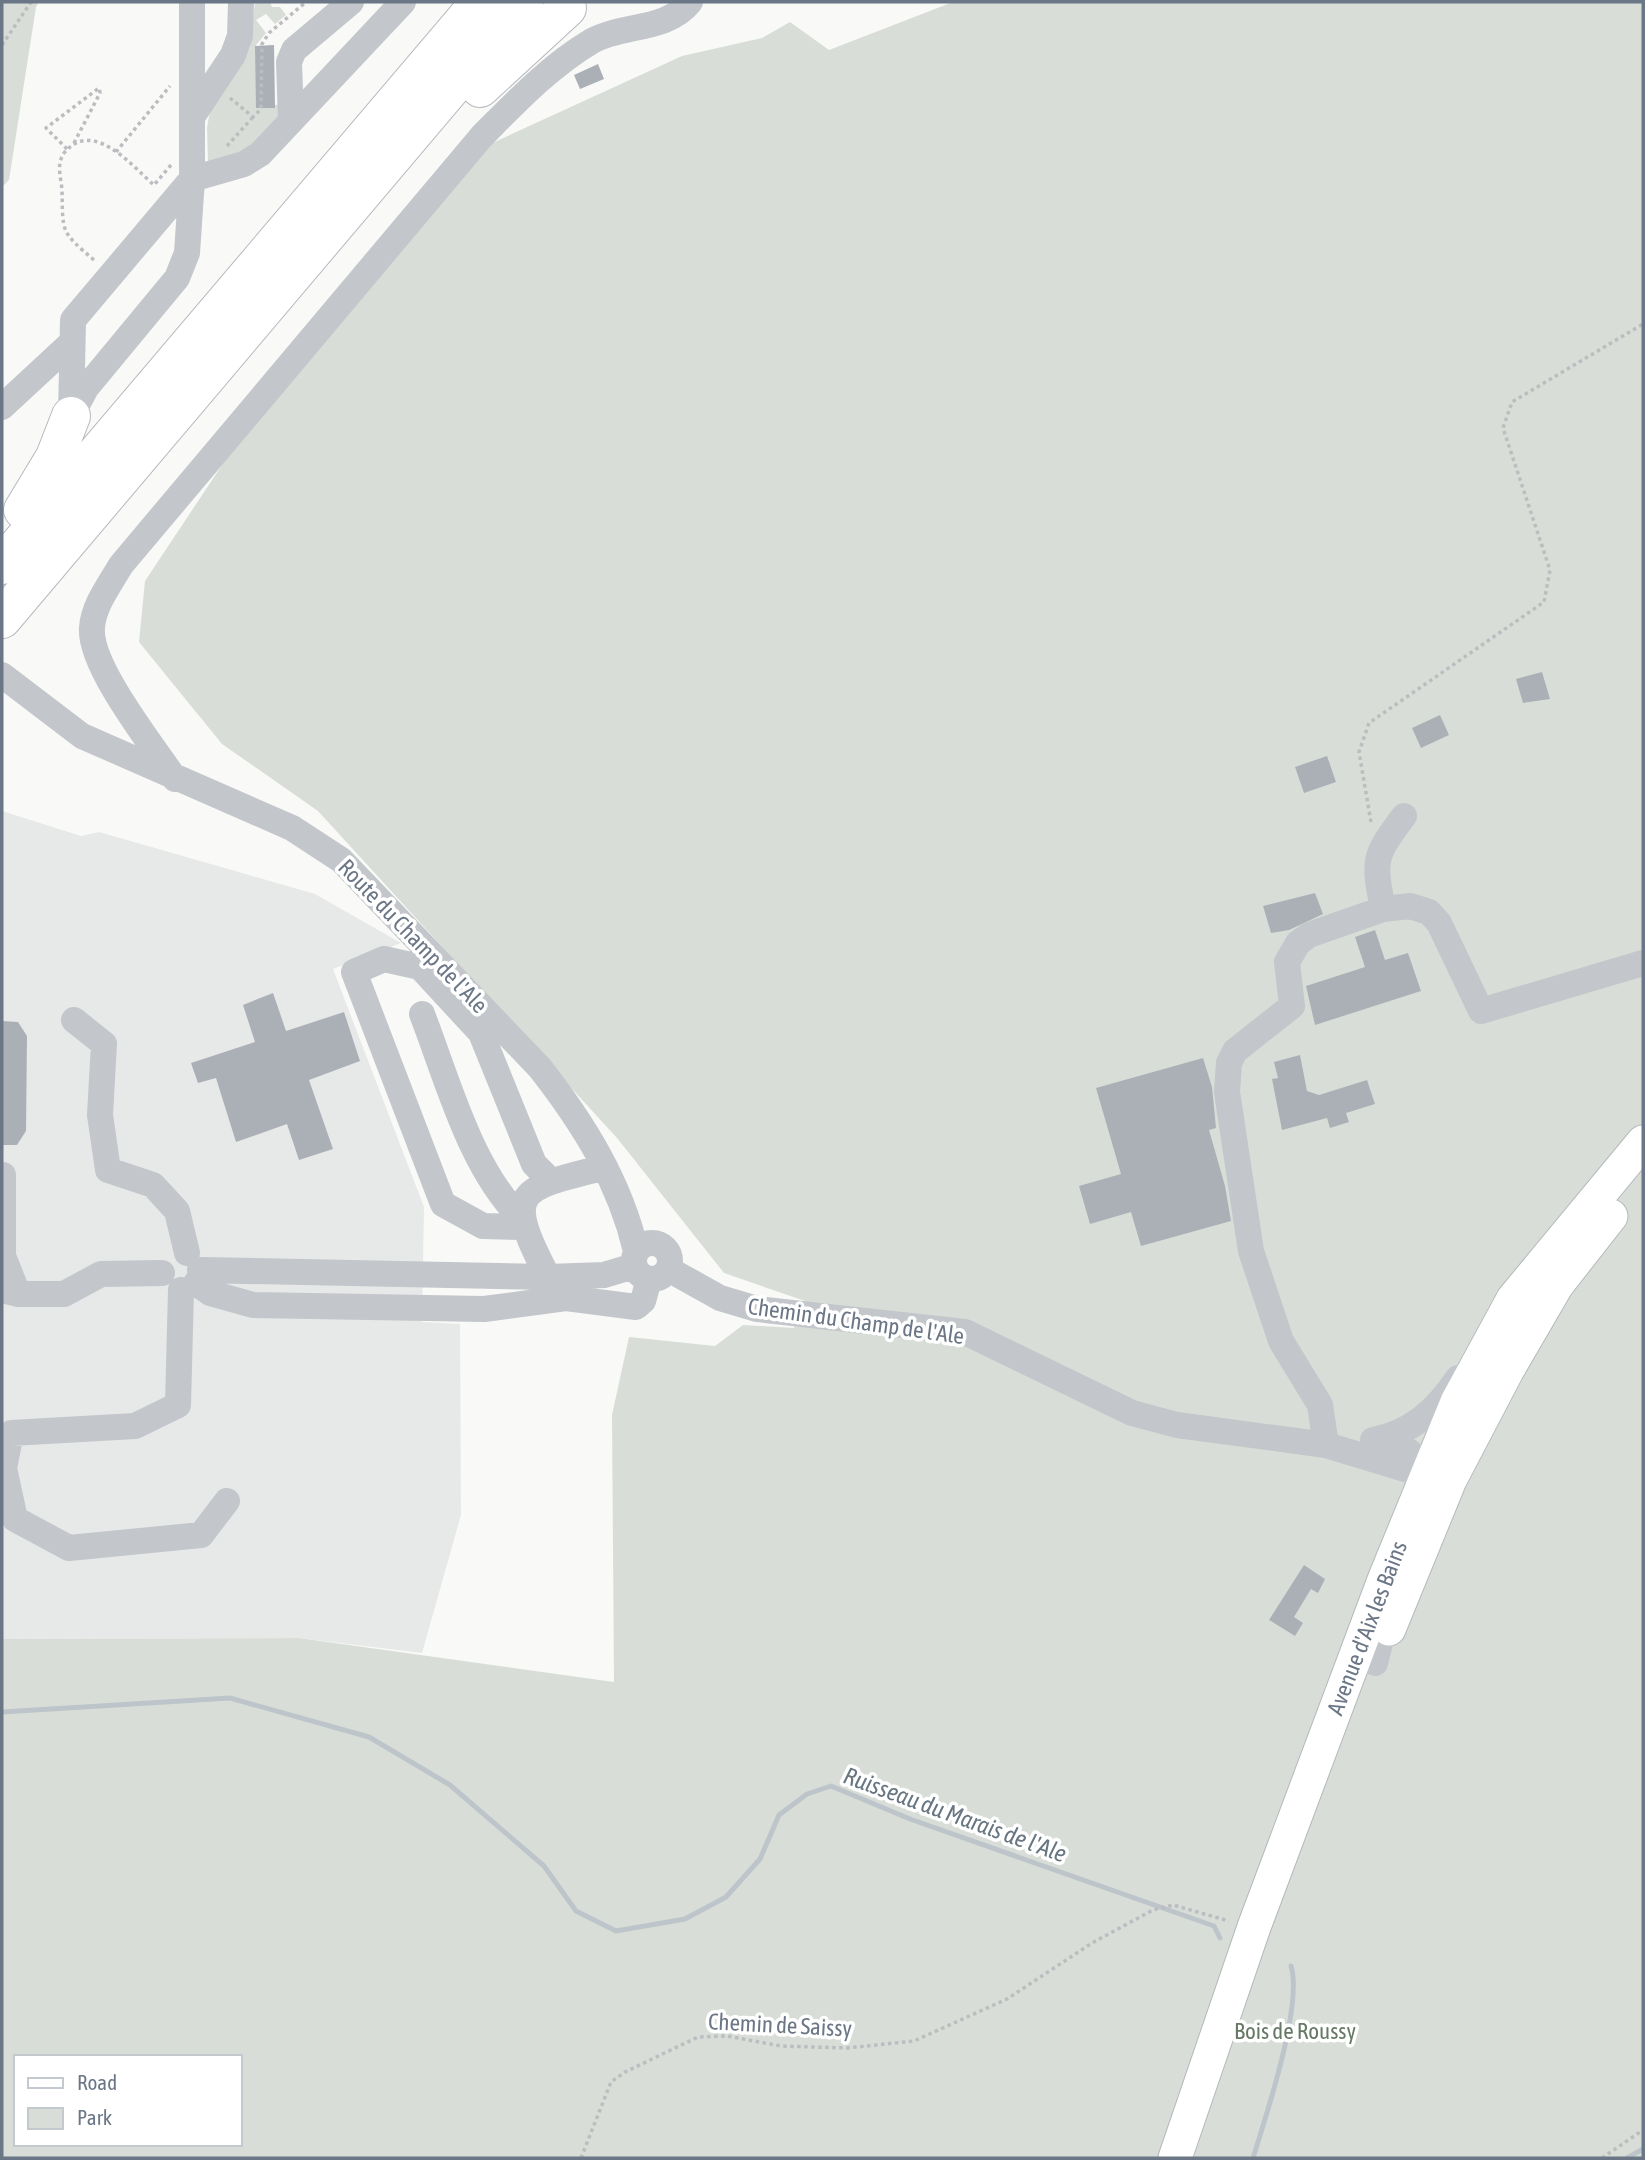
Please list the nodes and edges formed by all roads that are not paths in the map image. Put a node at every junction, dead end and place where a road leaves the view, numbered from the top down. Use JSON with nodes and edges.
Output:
{"nodes":[{"id":1,"x":191,"y":2,"type":"edge"},
{"id":2,"x":241,"y":2,"type":"edge"},
{"id":3,"x":351,"y":2,"type":"edge"},
{"id":4,"x":480,"y":2,"type":"edge"},
{"id":5,"x":524,"y":2,"type":"edge"},
{"id":6,"x":690,"y":2,"type":"edge"},
{"id":7,"x":574,"y":4,"type":"edge"},
{"id":8,"x":399,"y":7,"type":"edge"},
{"id":9,"x":192,"y":117,"type":"junction"},
{"id":10,"x":291,"y":121,"type":"junction"},
{"id":11,"x":184,"y":169,"type":"junction"},
{"id":12,"x":70,"y":344,"type":"junction"},
{"id":13,"x":234,"y":345,"type":"junction"},
{"id":14,"x":2,"y":407,"type":"edge"},
{"id":15,"x":71,"y":416,"type":"junction"},
{"id":16,"x":2,"y":538,"type":"edge"},
{"id":17,"x":2,"y":565,"type":"edge"},
{"id":18,"x":2,"y":619,"type":"edge"},
{"id":19,"x":3,"y":676,"type":"edge"},
{"id":20,"x":175,"y":779,"type":"junction"},
{"id":21,"x":1404,"y":816,"type":"dead end"},
{"id":22,"x":1382,"y":909,"type":"junction"},
{"id":23,"x":1643,"y":963,"type":"edge"},
{"id":24,"x":422,"y":1014,"type":"dead end"},
{"id":25,"x":74,"y":1020,"type":"dead end"},
{"id":26,"x":1643,"y":1142,"type":"edge"},
{"id":27,"x":600,"y":1158,"type":"junction"},
{"id":28,"x":1643,"y":1173,"type":"edge"},
{"id":29,"x":3,"y":1175,"type":"edge"},
{"id":30,"x":551,"y":1181,"type":"junction"},
{"id":31,"x":523,"y":1223,"type":"junction"},
{"id":32,"x":649,"y":1261,"type":"junction"},
{"id":33,"x":185,"y":1274,"type":"junction"},
{"id":34,"x":548,"y":1277,"type":"junction"},
{"id":35,"x":1557,"y":1285,"type":"junction"},
{"id":36,"x":10,"y":1292,"type":"edge"},
{"id":37,"x":1513,"y":1299,"type":"junction"},
{"id":38,"x":1377,"y":1439,"type":"junction"},
{"id":39,"x":1326,"y":1445,"type":"junction"},
{"id":40,"x":1425,"y":1475,"type":"junction"},
{"id":41,"x":228,"y":1501,"type":"dead end"},
{"id":42,"x":1375,"y":1663,"type":"junction"},
{"id":43,"x":1177,"y":2158,"type":"edge"}],
"edges":[{"from":1,"to":9,"type":"street"},
{"from":2,"to":9,"type":"street"},
{"from":3,"to":8,"type":"street"},
{"from":3,"to":10,"type":"street"},
{"from":4,"to":17,"type":"highway"},
{"from":5,"to":13,"type":"highway"},
{"from":6,"to":20,"type":"street"},
{"from":7,"to":13,"type":"highway"},
{"from":8,"to":10,"type":"street"},
{"from":9,"to":11,"type":"street"},
{"from":10,"to":11,"type":"street"},
{"from":11,"to":12,"type":"street"},
{"from":11,"to":15,"type":"street"},
{"from":12,"to":14,"type":"street"},
{"from":12,"to":15,"type":"street"},
{"from":13,"to":18,"type":"highway"},
{"from":15,"to":16,"type":"highway"},
{"from":19,"to":20,"type":"street","name":"Route du Champ de l'Ale"},
{"from":20,"to":27,"type":"street","name":"Route du Champ de l'Ale"},
{"from":21,"to":22,"type":"street"},
{"from":22,"to":23,"type":"street"},
{"from":22,"to":39,"type":"street"},
{"from":24,"to":31,"type":"street"},
{"from":25,"to":33,"type":"street"},
{"from":26,"to":37,"type":"main road","name":"Avenue d'Aix les Bains"},
{"from":27,"to":30,"type":"street"},
{"from":27,"to":32,"type":"street","name":"Route du Champ de l'Ale"},
{"from":28,"to":35,"type":"main road","name":"Avenue d'Aix les Bains"},
{"from":29,"to":36,"type":"street"},
{"from":30,"to":31,"type":"street"},
{"from":30,"to":31,"type":"street"},
{"from":31,"to":34,"type":"street"},
{"from":32,"to":33,"type":"street"},
{"from":32,"to":34,"type":"street"},
{"from":32,"to":39,"type":"street","name":"Chemin du Champ de l'Ale"},
{"from":33,"to":34,"type":"street"},
{"from":33,"to":36,"type":"street"},
{"from":33,"to":41,"type":"street"},
{"from":35,"to":40,"type":"main road"},
{"from":35,"to":42,"type":"main road","name":"Avenue d'Aix les Bains"},
{"from":37,"to":38,"type":"street"},
{"from":37,"to":40,"type":"main road","name":"Avenue d'Aix les Bains"},
{"from":38,"to":39,"type":"street"},
{"from":38,"to":40,"type":"street"},
{"from":39,"to":40,"type":"street"},
{"from":40,"to":42,"type":"street"},
{"from":40,"to":43,"type":"main road","name":"Avenue d'Aix les Bains"},
{"from":42,"to":43,"type":"main road","name":"Avenue d'Aix les Bains"}]}
